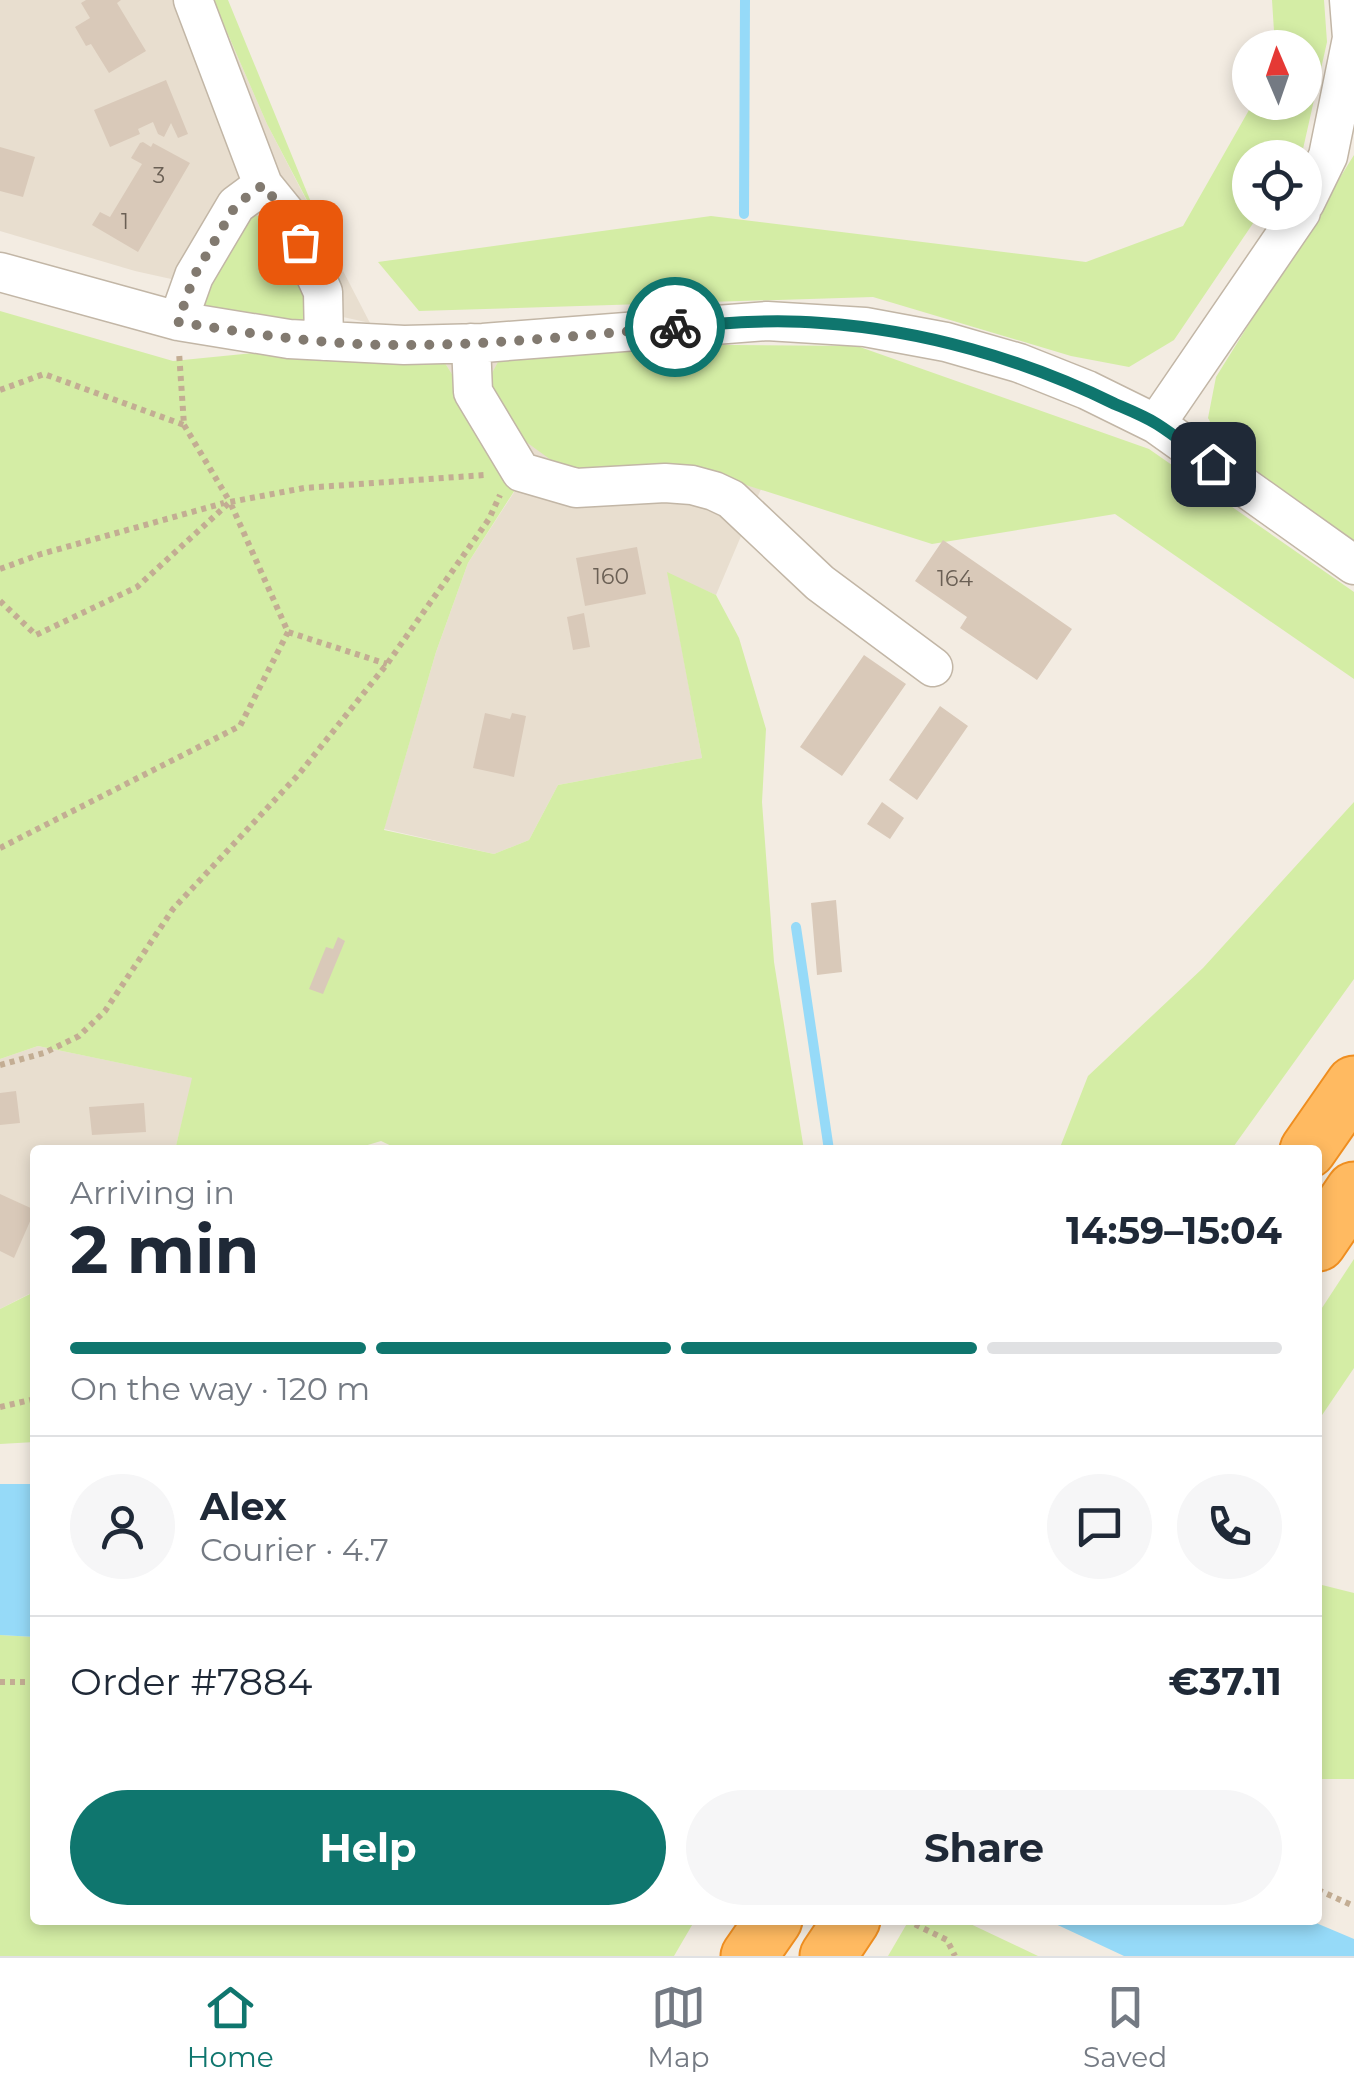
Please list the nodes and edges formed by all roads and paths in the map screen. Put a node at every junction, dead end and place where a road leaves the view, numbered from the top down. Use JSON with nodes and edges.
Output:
{"nodes":[{"id":1,"x":193,"y":0,"type":"edge"},
{"id":2,"x":1349,"y":0,"type":"edge"},
{"id":3,"x":1322,"y":168,"type":"edge"},
{"id":4,"x":263,"y":185,"type":"junction"},
{"id":5,"x":1288,"y":230,"type":"edge"},
{"id":6,"x":0,"y":272,"type":"edge"},
{"id":7,"x":178,"y":335,"type":"junction"},
{"id":8,"x":324,"y":341,"type":"junction"},
{"id":9,"x":470,"y":343,"type":"junction"},
{"id":10,"x":0,"y":390,"type":"edge"},
{"id":11,"x":1156,"y":424,"type":"junction"},
{"id":12,"x":184,"y":425,"type":"junction"},
{"id":13,"x":521,"y":472,"type":"junction"},
{"id":14,"x":230,"y":502,"type":"junction"},
{"id":15,"x":1354,"y":565,"type":"edge"},
{"id":16,"x":0,"y":569,"type":"edge"},
{"id":17,"x":0,"y":602,"type":"edge"},
{"id":18,"x":288,"y":632,"type":"junction"},
{"id":19,"x":388,"y":664,"type":"junction"},
{"id":20,"x":934,"y":667,"type":"dead end"},
{"id":21,"x":0,"y":848,"type":"edge"},
{"id":22,"x":0,"y":1065,"type":"edge"},
{"id":23,"x":1354,"y":1084,"type":"edge"},
{"id":24,"x":1311,"y":1145,"type":"edge"},
{"id":25,"x":1354,"y":1190,"type":"edge"},
{"id":26,"x":1322,"y":1236,"type":"edge"},
{"id":27,"x":30,"y":1400,"type":"edge"},
{"id":28,"x":0,"y":1407,"type":"edge"},
{"id":29,"x":0,"y":1682,"type":"edge"},
{"id":30,"x":30,"y":1682,"type":"edge"},
{"id":31,"x":1322,"y":1892,"type":"edge"},
{"id":32,"x":1354,"y":1906,"type":"edge"},
{"id":33,"x":849,"y":1925,"type":"edge"},
{"id":34,"x":916,"y":1925,"type":"edge"},
{"id":35,"x":828,"y":1956,"type":"edge"},
{"id":36,"x":954,"y":1956,"type":"edge"}],
"edges":[{"from":1,"to":4,"type":"street"},
{"from":2,"to":3,"type":"street"},
{"from":4,"to":7,"type":"street"},
{"from":4,"to":8,"type":"street"},
{"from":5,"to":11,"type":"street"},
{"from":6,"to":7,"type":"street"},
{"from":7,"to":8,"type":"street"},
{"from":7,"to":12,"type":"path"},
{"from":8,"to":9,"type":"street"},
{"from":9,"to":11,"type":"street"},
{"from":9,"to":13,"type":"street"},
{"from":10,"to":12,"type":"path"},
{"from":11,"to":15,"type":"street"},
{"from":12,"to":14,"type":"path"},
{"from":13,"to":14,"type":"path"},
{"from":13,"to":19,"type":"path"},
{"from":13,"to":20,"type":"street"},
{"from":14,"to":16,"type":"path"},
{"from":14,"to":17,"type":"path"},
{"from":14,"to":18,"type":"path"},
{"from":18,"to":19,"type":"path"},
{"from":18,"to":21,"type":"path"},
{"from":19,"to":22,"type":"path"},
{"from":23,"to":24,"type":"highway"},
{"from":25,"to":26,"type":"highway"},
{"from":27,"to":28,"type":"path"},
{"from":29,"to":30,"type":"path"},
{"from":31,"to":32,"type":"path"},
{"from":33,"to":35,"type":"highway"},
{"from":34,"to":36,"type":"path"}]}
